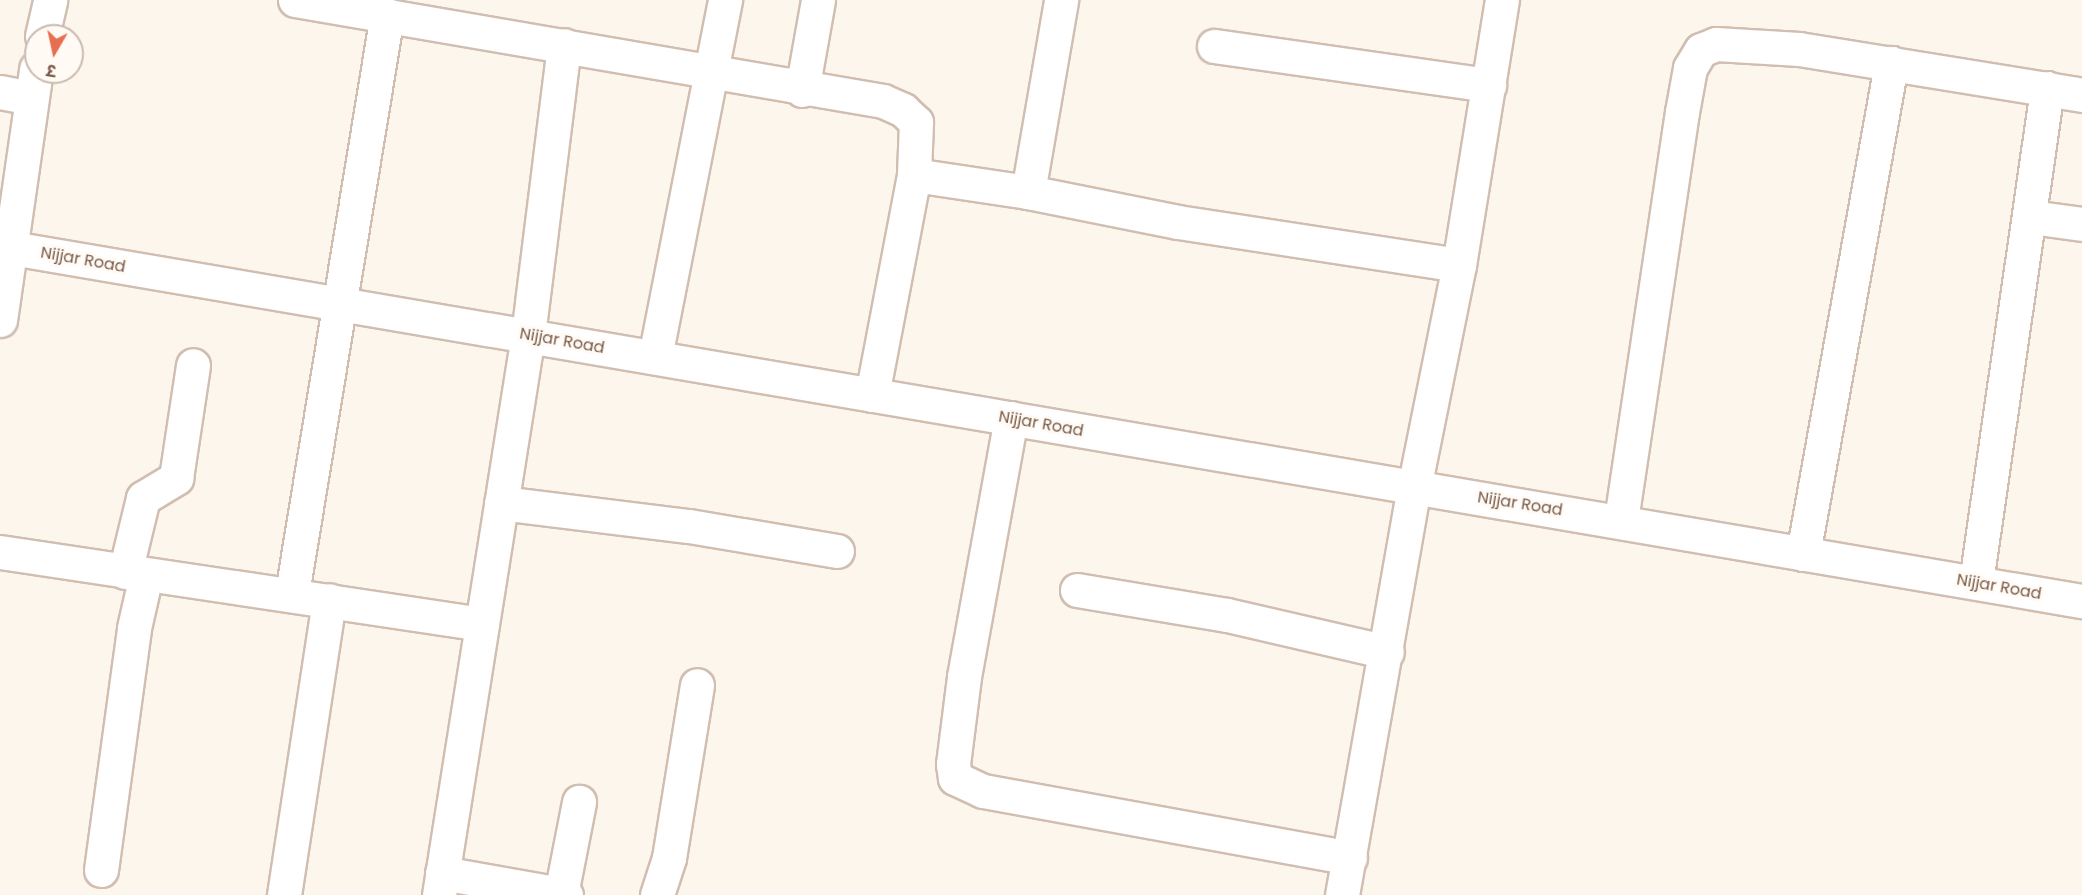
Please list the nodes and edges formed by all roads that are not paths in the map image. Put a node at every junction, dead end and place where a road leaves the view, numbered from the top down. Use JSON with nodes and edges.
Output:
{"nodes":[{"id":1,"x":50,"y":0,"type":"edge"},
{"id":2,"x":295,"y":0,"type":"edge"},
{"id":3,"x":725,"y":0,"type":"edge"},
{"id":4,"x":818,"y":0,"type":"edge"},
{"id":5,"x":1061,"y":0,"type":"edge"},
{"id":6,"x":1502,"y":0,"type":"edge"},
{"id":7,"x":387,"y":15,"type":"junction"},
{"id":8,"x":45,"y":24,"type":"edge"},
{"id":9,"x":564,"y":45,"type":"junction"},
{"id":10,"x":1214,"y":46,"type":"dead end"},
{"id":11,"x":1891,"y":63,"type":"junction"},
{"id":12,"x":713,"y":74,"type":"junction"},
{"id":13,"x":1489,"y":85,"type":"junction"},
{"id":14,"x":22,"y":86,"type":"edge"},
{"id":15,"x":2047,"y":88,"type":"junction"},
{"id":16,"x":802,"y":90,"type":"junction"},
{"id":17,"x":2082,"y":95,"type":"edge"},
{"id":18,"x":914,"y":175,"type":"junction"},
{"id":19,"x":1028,"y":192,"type":"junction"},
{"id":20,"x":2031,"y":217,"type":"junction"},
{"id":21,"x":2082,"y":224,"type":"edge"},
{"id":22,"x":6,"y":247,"type":"edge"},
{"id":23,"x":1459,"y":265,"type":"junction"},
{"id":24,"x":338,"y":303,"type":"junction"},
{"id":25,"x":0,"y":320,"type":"edge"},
{"id":26,"x":528,"y":335,"type":"junction"},
{"id":27,"x":655,"y":357,"type":"junction"},
{"id":28,"x":193,"y":365,"type":"dead end"},
{"id":29,"x":872,"y":395,"type":"junction"},
{"id":30,"x":1011,"y":418,"type":"junction"},
{"id":31,"x":1414,"y":488,"type":"junction"},
{"id":32,"x":501,"y":503,"type":"junction"},
{"id":33,"x":1621,"y":520,"type":"junction"},
{"id":34,"x":837,"y":551,"type":"dead end"},
{"id":35,"x":0,"y":552,"type":"edge"},
{"id":36,"x":1803,"y":554,"type":"junction"},
{"id":37,"x":135,"y":573,"type":"junction"},
{"id":38,"x":1976,"y":582,"type":"junction"},
{"id":39,"x":1077,"y":590,"type":"dead end"},
{"id":40,"x":292,"y":593,"type":"junction"},
{"id":41,"x":329,"y":600,"type":"junction"},
{"id":42,"x":2082,"y":601,"type":"edge"},
{"id":43,"x":482,"y":624,"type":"junction"},
{"id":44,"x":1387,"y":651,"type":"junction"},
{"id":45,"x":697,"y":685,"type":"dead end"},
{"id":46,"x":579,"y":802,"type":"dead end"},
{"id":47,"x":1350,"y":858,"type":"junction"},
{"id":48,"x":101,"y":870,"type":"dead end"},
{"id":49,"x":440,"y":884,"type":"edge"},
{"id":50,"x":1347,"y":894,"type":"edge"},
{"id":51,"x":284,"y":895,"type":"edge"},
{"id":52,"x":564,"y":895,"type":"edge"},
{"id":53,"x":657,"y":895,"type":"edge"}],
"edges":[{"from":1,"to":8,"type":"street"},
{"from":2,"to":7,"type":"street"},
{"from":3,"to":12,"type":"street"},
{"from":4,"to":16,"type":"street"},
{"from":5,"to":19,"type":"street"},
{"from":6,"to":13,"type":"street"},
{"from":7,"to":9,"type":"street"},
{"from":7,"to":24,"type":"street"},
{"from":9,"to":12,"type":"street"},
{"from":9,"to":26,"type":"street"},
{"from":10,"to":13,"type":"street"},
{"from":11,"to":15,"type":"street"},
{"from":11,"to":33,"type":"street"},
{"from":11,"to":36,"type":"street"},
{"from":12,"to":16,"type":"street"},
{"from":12,"to":27,"type":"street"},
{"from":13,"to":23,"type":"street"},
{"from":14,"to":22,"type":"street"},
{"from":15,"to":17,"type":"street"},
{"from":15,"to":20,"type":"street"},
{"from":16,"to":18,"type":"street"},
{"from":18,"to":19,"type":"street"},
{"from":18,"to":29,"type":"street"},
{"from":19,"to":23,"type":"street"},
{"from":20,"to":21,"type":"street"},
{"from":20,"to":38,"type":"street"},
{"from":22,"to":24,"type":"street","name":"Nijjar Road"},
{"from":22,"to":25,"type":"street"},
{"from":23,"to":31,"type":"street"},
{"from":24,"to":26,"type":"street","name":"Nijjar Road"},
{"from":24,"to":40,"type":"street"},
{"from":26,"to":27,"type":"street","name":"Nijjar Road"},
{"from":26,"to":32,"type":"street"},
{"from":27,"to":29,"type":"street","name":"Nijjar Road"},
{"from":28,"to":37,"type":"street"},
{"from":29,"to":30,"type":"street","name":"Nijjar Road"},
{"from":30,"to":31,"type":"street","name":"Nijjar Road"},
{"from":30,"to":47,"type":"street"},
{"from":31,"to":33,"type":"street","name":"Nijjar Road"},
{"from":31,"to":44,"type":"street"},
{"from":32,"to":34,"type":"street"},
{"from":32,"to":43,"type":"street"},
{"from":33,"to":36,"type":"street","name":"Nijjar Road"},
{"from":35,"to":37,"type":"street"},
{"from":36,"to":38,"type":"street","name":"Nijjar Road"},
{"from":37,"to":40,"type":"street"},
{"from":37,"to":48,"type":"street"},
{"from":38,"to":42,"type":"street","name":"Nijjar Road"},
{"from":39,"to":44,"type":"street"},
{"from":40,"to":41,"type":"street"},
{"from":41,"to":43,"type":"street"},
{"from":41,"to":51,"type":"street"},
{"from":43,"to":49,"type":"street"},
{"from":44,"to":47,"type":"street"},
{"from":45,"to":53,"type":"street"},
{"from":46,"to":52,"type":"street"},
{"from":47,"to":50,"type":"street"},
{"from":49,"to":52,"type":"street"}]}
